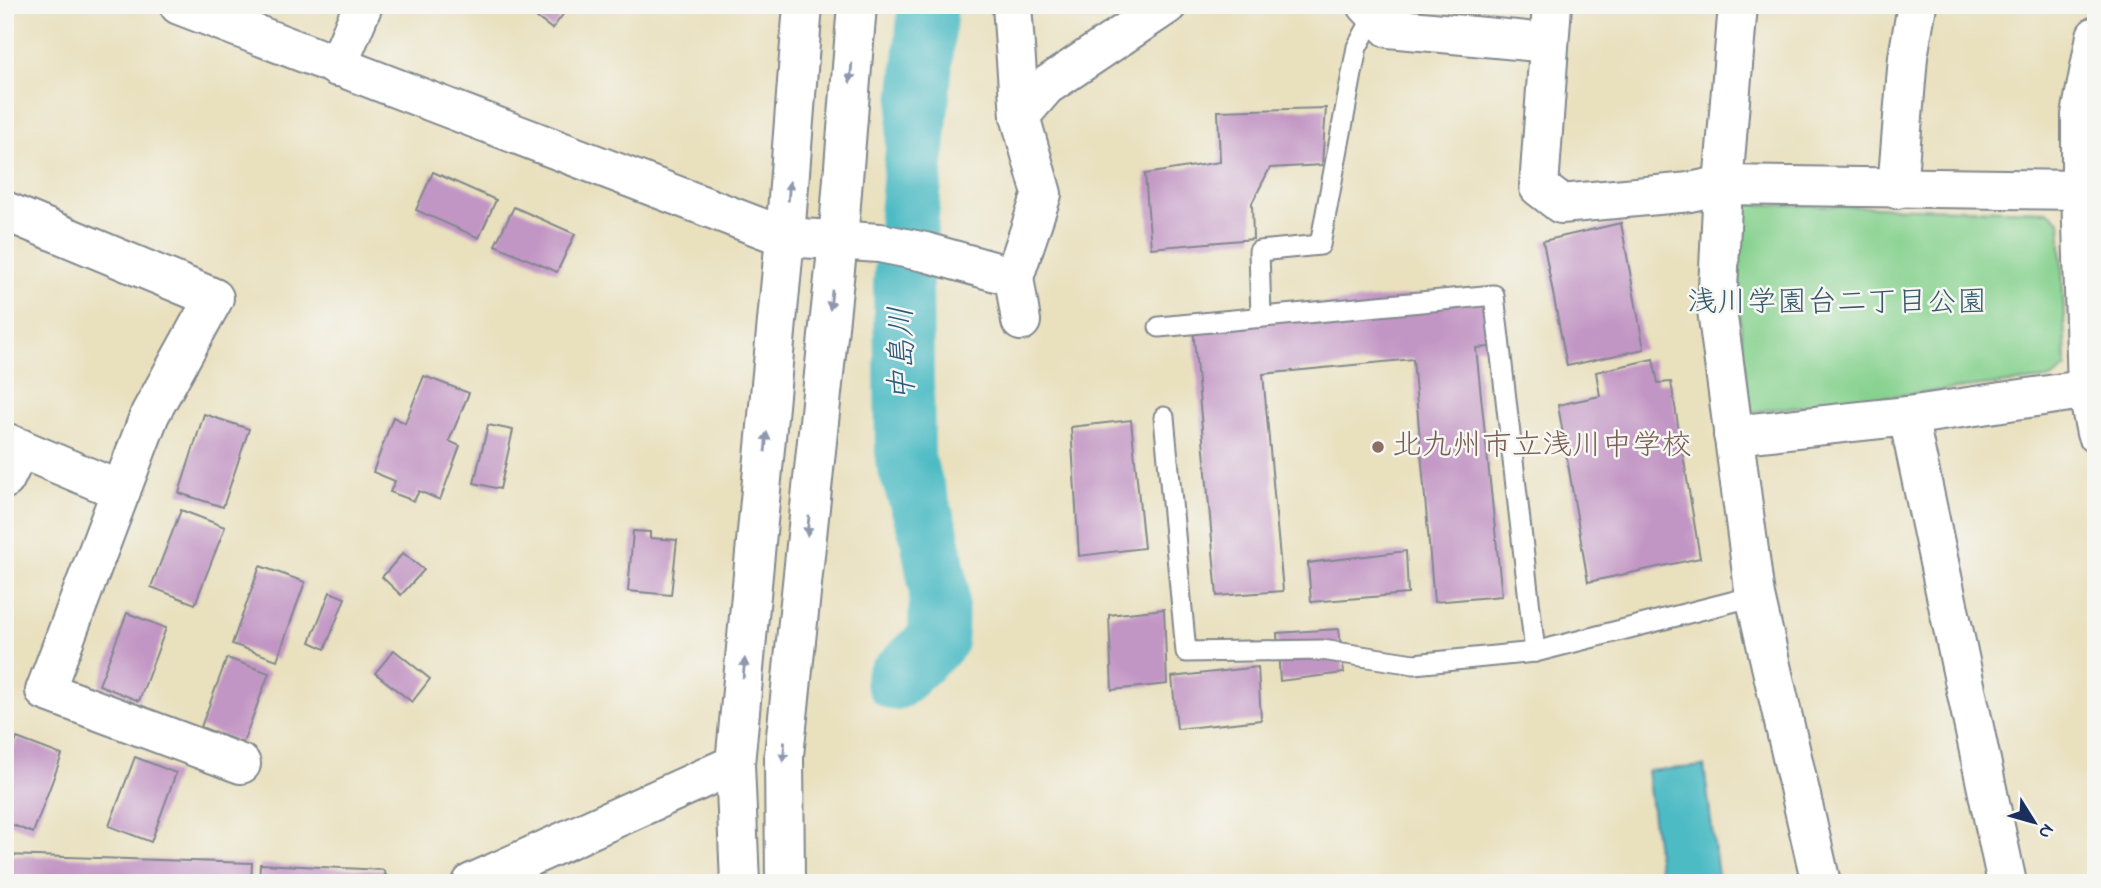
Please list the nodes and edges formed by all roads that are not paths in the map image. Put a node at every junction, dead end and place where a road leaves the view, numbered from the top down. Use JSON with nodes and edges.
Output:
{"nodes":[{"id":1,"x":179,"y":5,"type":"edge"},
{"id":2,"x":363,"y":5,"type":"edge"},
{"id":3,"x":803,"y":5,"type":"edge"},
{"id":4,"x":857,"y":5,"type":"edge"},
{"id":5,"x":1012,"y":5,"type":"edge"},
{"id":6,"x":1167,"y":5,"type":"edge"},
{"id":7,"x":1552,"y":5,"type":"edge"},
{"id":8,"x":1738,"y":5,"type":"edge"},
{"id":9,"x":1917,"y":5,"type":"edge"},
{"id":10,"x":1371,"y":10,"type":"edge"},
{"id":11,"x":2096,"y":36,"type":"edge"},
{"id":12,"x":1548,"y":43,"type":"junction"},
{"id":13,"x":337,"y":67,"type":"junction"},
{"id":14,"x":1020,"y":116,"type":"junction"},
{"id":15,"x":1723,"y":185,"type":"junction"},
{"id":16,"x":1897,"y":189,"type":"junction"},
{"id":17,"x":2081,"y":190,"type":"junction"},
{"id":18,"x":5,"y":211,"type":"edge"},
{"id":19,"x":785,"y":237,"type":"junction"},
{"id":20,"x":838,"y":241,"type":"junction"},
{"id":21,"x":1014,"y":277,"type":"junction"},
{"id":22,"x":1261,"y":317,"type":"junction"},
{"id":23,"x":1021,"y":321,"type":"dead end"},
{"id":24,"x":1159,"y":327,"type":"dead end"},
{"id":25,"x":2091,"y":388,"type":"edge"},
{"id":26,"x":1164,"y":416,"type":"dead end"},
{"id":27,"x":1908,"y":416,"type":"junction"},
{"id":28,"x":2096,"y":433,"type":"edge"},
{"id":29,"x":1733,"y":435,"type":"junction"},
{"id":30,"x":10,"y":456,"type":"edge"},
{"id":31,"x":121,"y":491,"type":"junction"},
{"id":32,"x":1755,"y":596,"type":"junction"},
{"id":33,"x":1535,"y":652,"type":"junction"},
{"id":34,"x":242,"y":764,"type":"dead end"},
{"id":35,"x":735,"y":764,"type":"junction"},
{"id":36,"x":472,"y":883,"type":"edge"},
{"id":37,"x":740,"y":883,"type":"edge"},
{"id":38,"x":785,"y":883,"type":"edge"},
{"id":39,"x":1821,"y":883,"type":"edge"},
{"id":40,"x":2007,"y":883,"type":"edge"}],
"edges":[{"from":1,"to":13,"type":"street"},
{"from":2,"to":13,"type":"street"},
{"from":19,"to":3,"type":"street","one_way":true},
{"from":4,"to":20,"type":"street","one_way":true},
{"from":5,"to":14,"type":"street"},
{"from":6,"to":14,"type":"street"},
{"from":7,"to":12,"type":"street"},
{"from":8,"to":15,"type":"street"},
{"from":9,"to":16,"type":"street"},
{"from":10,"to":12,"type":"street"},
{"from":10,"to":22,"type":"lane"},
{"from":11,"to":17,"type":"street"},
{"from":12,"to":15,"type":"street"},
{"from":13,"to":19,"type":"street"},
{"from":14,"to":21,"type":"street"},
{"from":15,"to":16,"type":"street"},
{"from":15,"to":29,"type":"street"},
{"from":16,"to":17,"type":"street"},
{"from":17,"to":25,"type":"street"},
{"from":18,"to":31,"type":"street"},
{"from":19,"to":20,"type":"street"},
{"from":35,"to":19,"type":"street","one_way":true},
{"from":20,"to":21,"type":"street"},
{"from":20,"to":38,"type":"street","one_way":true},
{"from":21,"to":23,"type":"street"},
{"from":22,"to":24,"type":"lane"},
{"from":22,"to":33,"type":"lane"},
{"from":25,"to":27,"type":"street"},
{"from":25,"to":28,"type":"street"},
{"from":26,"to":33,"type":"lane"},
{"from":27,"to":29,"type":"street"},
{"from":27,"to":40,"type":"street"},
{"from":29,"to":32,"type":"street"},
{"from":30,"to":31,"type":"street"},
{"from":31,"to":34,"type":"street"},
{"from":32,"to":33,"type":"lane"},
{"from":32,"to":39,"type":"street"},
{"from":35,"to":36,"type":"street"},
{"from":35,"to":37,"type":"street"}]}
